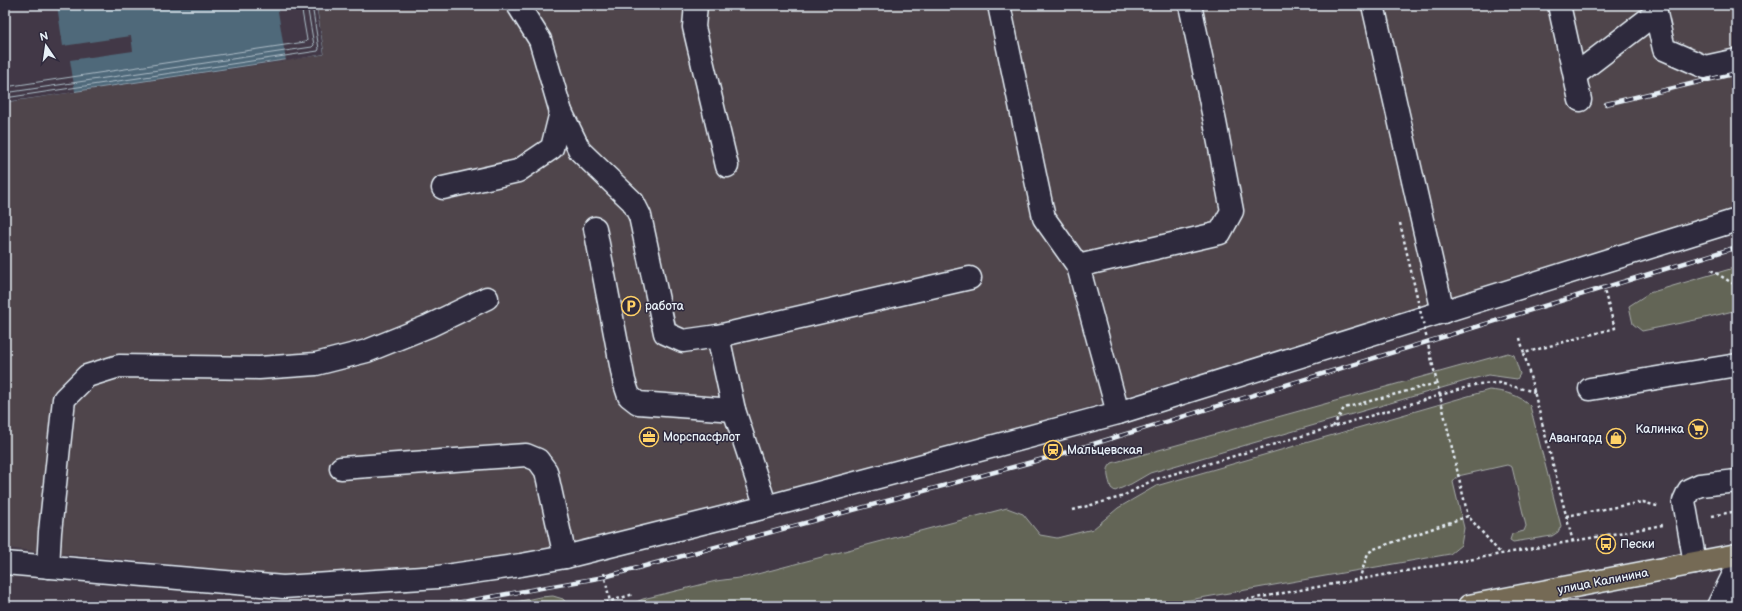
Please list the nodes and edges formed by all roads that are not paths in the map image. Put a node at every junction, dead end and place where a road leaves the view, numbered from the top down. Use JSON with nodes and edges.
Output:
{"nodes":[{"id":1,"x":518,"y":5,"type":"edge"},
{"id":2,"x":696,"y":5,"type":"edge"},
{"id":3,"x":999,"y":5,"type":"edge"},
{"id":4,"x":1190,"y":5,"type":"edge"},
{"id":5,"x":1373,"y":5,"type":"edge"},
{"id":6,"x":1559,"y":5,"type":"edge"},
{"id":7,"x":1655,"y":9,"type":"edge"},
{"id":8,"x":1737,"y":60,"type":"edge"},
{"id":9,"x":1575,"y":75,"type":"junction"},
{"id":10,"x":1580,"y":100,"type":"dead end"},
{"id":11,"x":562,"y":112,"type":"junction"},
{"id":12,"x":727,"y":166,"type":"dead end"},
{"id":13,"x":443,"y":188,"type":"dead end"},
{"id":14,"x":1737,"y":220,"type":"edge"},
{"id":15,"x":595,"y":228,"type":"dead end"},
{"id":16,"x":1078,"y":266,"type":"junction"},
{"id":17,"x":970,"y":278,"type":"dead end"},
{"id":18,"x":486,"y":298,"type":"dead end"},
{"id":19,"x":1443,"y":312,"type":"junction"},
{"id":20,"x":718,"y":336,"type":"junction"},
{"id":21,"x":1737,"y":365,"type":"edge"},
{"id":22,"x":1590,"y":389,"type":"dead end"},
{"id":23,"x":734,"y":410,"type":"junction"},
{"id":24,"x":1118,"y":412,"type":"junction"},
{"id":25,"x":341,"y":468,"type":"dead end"},
{"id":26,"x":1737,"y":481,"type":"edge"},
{"id":27,"x":766,"y":507,"type":"junction"},
{"id":28,"x":1737,"y":555,"type":"edge"},
{"id":29,"x":565,"y":557,"type":"junction"},
{"id":30,"x":5,"y":563,"type":"edge"},
{"id":31,"x":1695,"y":563,"type":"junction"},
{"id":32,"x":48,"y":567,"type":"junction"},
{"id":33,"x":1737,"y":568,"type":"edge"},
{"id":34,"x":1469,"y":606,"type":"edge"},
{"id":35,"x":1718,"y":606,"type":"edge"}],
"edges":[{"from":1,"to":11,"type":"street"},
{"from":2,"to":12,"type":"street"},
{"from":3,"to":16,"type":"street"},
{"from":4,"to":16,"type":"street"},
{"from":5,"to":19,"type":"street"},
{"from":6,"to":9,"type":"street"},
{"from":7,"to":8,"type":"street"},
{"from":7,"to":9,"type":"street"},
{"from":9,"to":10,"type":"street"},
{"from":11,"to":13,"type":"street"},
{"from":11,"to":20,"type":"street"},
{"from":14,"to":19,"type":"street"},
{"from":15,"to":23,"type":"street"},
{"from":16,"to":24,"type":"street"},
{"from":17,"to":20,"type":"street"},
{"from":18,"to":32,"type":"street"},
{"from":19,"to":24,"type":"street"},
{"from":20,"to":23,"type":"street"},
{"from":21,"to":22,"type":"street"},
{"from":23,"to":27,"type":"street"},
{"from":24,"to":27,"type":"street"},
{"from":25,"to":29,"type":"street"},
{"from":26,"to":31,"type":"street"},
{"from":27,"to":29,"type":"street"},
{"from":28,"to":31,"type":"main road","name":"улица Калинина"},
{"from":29,"to":32,"type":"street"},
{"from":30,"to":32,"type":"street"},
{"from":31,"to":34,"type":"main road","name":"улица Калинина"},
{"from":33,"to":35,"type":"street"}]}
